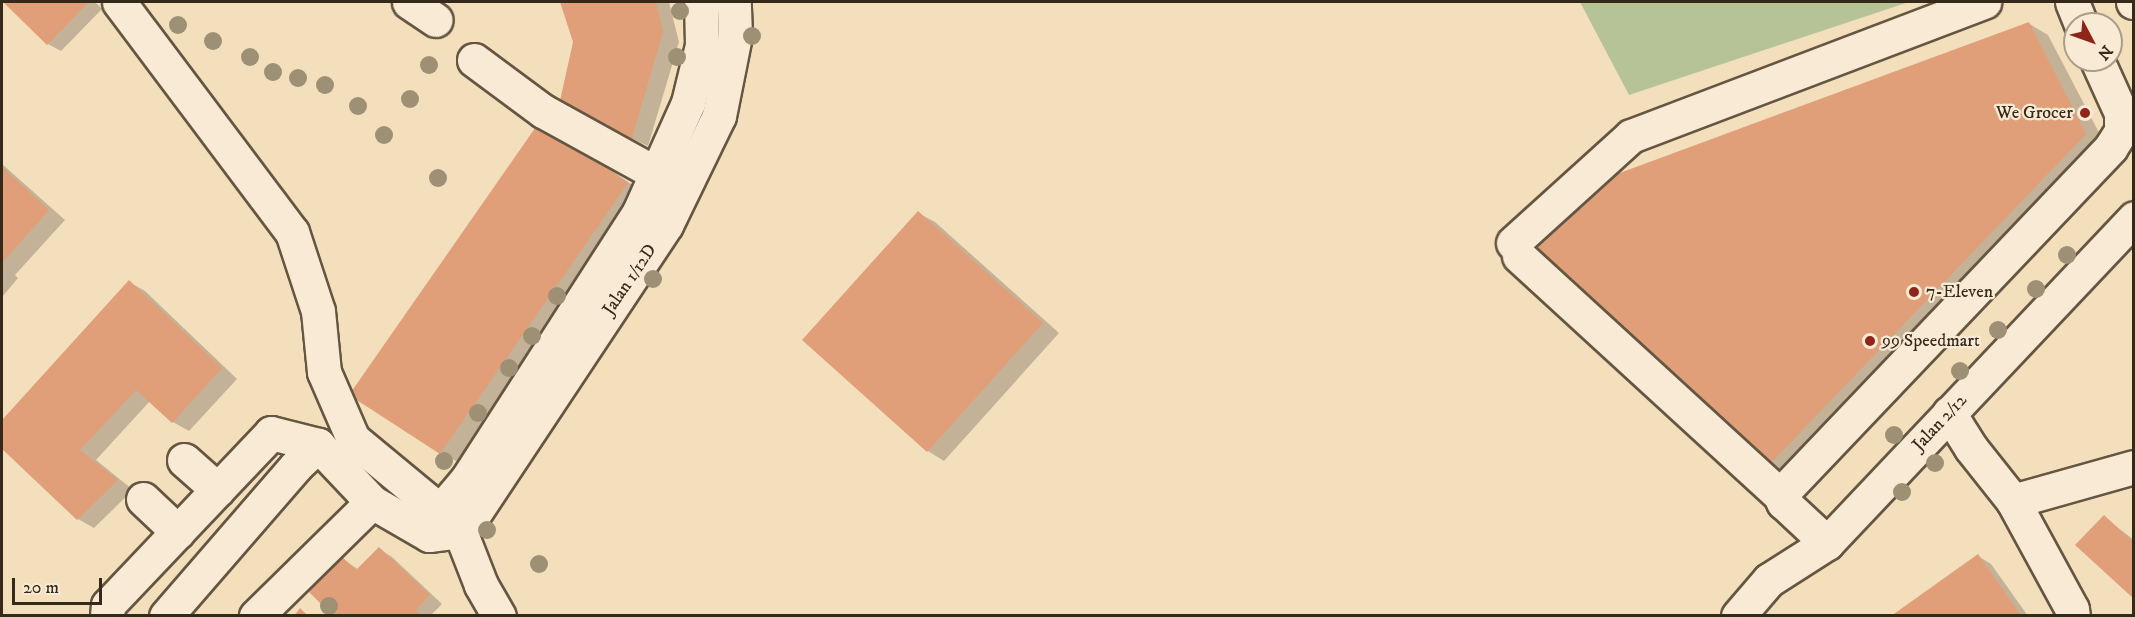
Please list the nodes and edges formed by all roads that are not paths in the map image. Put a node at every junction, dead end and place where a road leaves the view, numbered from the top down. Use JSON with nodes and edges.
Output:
{"nodes":[{"id":1,"x":118,"y":2,"type":"edge"},
{"id":2,"x":409,"y":2,"type":"edge"},
{"id":3,"x":700,"y":2,"type":"edge"},
{"id":4,"x":734,"y":2,"type":"edge"},
{"id":5,"x":1984,"y":2,"type":"edge"},
{"id":6,"x":436,"y":20,"type":"dead end"},
{"id":7,"x":474,"y":60,"type":"dead end"},
{"id":8,"x":2102,"y":72,"type":"edge"},
{"id":9,"x":657,"y":174,"type":"junction"},
{"id":10,"x":2133,"y":218,"type":"edge"},
{"id":11,"x":1949,"y":413,"type":"junction"},
{"id":12,"x":318,"y":445,"type":"junction"},
{"id":13,"x":184,"y":460,"type":"dead end"},
{"id":14,"x":2133,"y":467,"type":"edge"},
{"id":15,"x":218,"y":490,"type":"junction"},
{"id":16,"x":1780,"y":495,"type":"junction"},
{"id":17,"x":143,"y":499,"type":"dead end"},
{"id":18,"x":2013,"y":501,"type":"junction"},
{"id":19,"x":372,"y":502,"type":"junction"},
{"id":20,"x":443,"y":526,"type":"junction"},
{"id":21,"x":178,"y":532,"type":"junction"},
{"id":22,"x":1827,"y":543,"type":"junction"},
{"id":23,"x":107,"y":615,"type":"edge"},
{"id":24,"x":166,"y":615,"type":"edge"},
{"id":25,"x":256,"y":615,"type":"edge"},
{"id":26,"x":499,"y":615,"type":"edge"},
{"id":27,"x":1738,"y":615,"type":"edge"},
{"id":28,"x":2073,"y":615,"type":"edge"}],
"edges":[{"from":1,"to":20,"type":"street"},
{"from":2,"to":6,"type":"street"},
{"from":3,"to":9,"type":"street","name":"Jalan 1/12D"},
{"from":4,"to":20,"type":"street","name":"Jalan 1/12D"},
{"from":5,"to":16,"type":"street"},
{"from":7,"to":9,"type":"street"},
{"from":8,"to":16,"type":"street"},
{"from":9,"to":20,"type":"street","name":"Jalan 1/12D"},
{"from":10,"to":11,"type":"street","name":"Jalan 2/12"},
{"from":11,"to":18,"type":"street"},
{"from":11,"to":22,"type":"street","name":"Jalan 2/12"},
{"from":12,"to":15,"type":"street"},
{"from":12,"to":19,"type":"street"},
{"from":12,"to":24,"type":"street"},
{"from":13,"to":15,"type":"street"},
{"from":14,"to":18,"type":"street"},
{"from":15,"to":21,"type":"street"},
{"from":16,"to":22,"type":"street"},
{"from":17,"to":21,"type":"street"},
{"from":18,"to":28,"type":"street"},
{"from":19,"to":20,"type":"street"},
{"from":19,"to":25,"type":"street"},
{"from":20,"to":26,"type":"street"},
{"from":21,"to":23,"type":"street"},
{"from":22,"to":27,"type":"street","name":"Jalan 2/12"}]}
